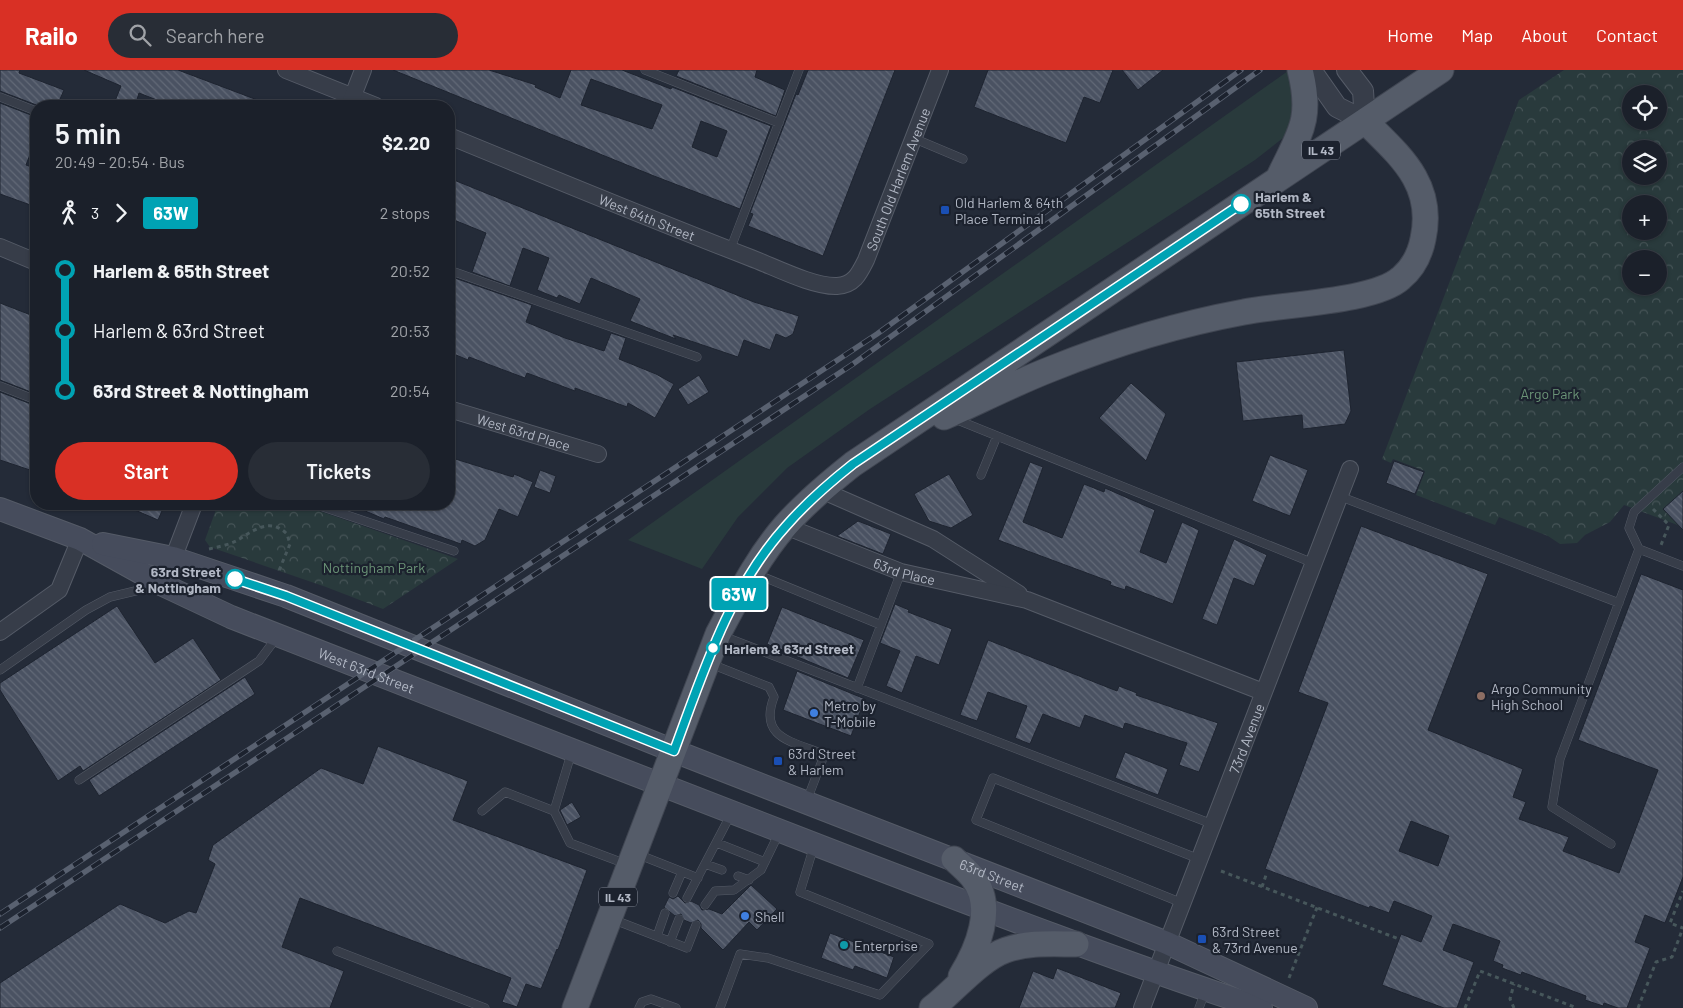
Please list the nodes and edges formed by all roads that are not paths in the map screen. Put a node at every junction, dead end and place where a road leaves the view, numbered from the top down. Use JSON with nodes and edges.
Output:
{"nodes":[{"id":1,"x":286,"y":70,"type":"edge"},
{"id":2,"x":363,"y":70,"type":"edge"},
{"id":3,"x":645,"y":70,"type":"edge"},
{"id":4,"x":799,"y":70,"type":"edge"},
{"id":5,"x":940,"y":70,"type":"edge"},
{"id":6,"x":1300,"y":70,"type":"edge"},
{"id":7,"x":1311,"y":70,"type":"edge"},
{"id":8,"x":1347,"y":70,"type":"edge"},
{"id":9,"x":1441,"y":70,"type":"edge"},
{"id":10,"x":0,"y":97,"type":"edge"},
{"id":11,"x":348,"y":100,"type":"edge"},
{"id":12,"x":350,"y":100,"type":"edge"},
{"id":13,"x":30,"y":110,"type":"edge"},
{"id":14,"x":1365,"y":121,"type":"junction"},
{"id":15,"x":779,"y":123,"type":"junction"},
{"id":16,"x":455,"y":138,"type":"edge"},
{"id":17,"x":913,"y":138,"type":"junction"},
{"id":18,"x":963,"y":159,"type":"dead end"},
{"id":19,"x":1278,"y":179,"type":"junction"},
{"id":20,"x":0,"y":247,"type":"edge"},
{"id":21,"x":730,"y":250,"type":"junction"},
{"id":22,"x":30,"y":260,"type":"edge"},
{"id":23,"x":455,"y":272,"type":"edge"},
{"id":24,"x":848,"y":284,"type":"joint"},
{"id":25,"x":697,"y":357,"type":"dead end"},
{"id":26,"x":0,"y":386,"type":"edge"},
{"id":27,"x":30,"y":398,"type":"edge"},
{"id":28,"x":455,"y":411,"type":"edge"},
{"id":29,"x":946,"y":416,"type":"junction"},
{"id":30,"x":997,"y":436,"type":"junction"},
{"id":31,"x":893,"y":437,"type":"junction"},
{"id":32,"x":598,"y":454,"type":"dead end"},
{"id":33,"x":1683,"y":467,"type":"edge"},
{"id":34,"x":1350,"y":469,"type":"dead end"},
{"id":35,"x":981,"y":475,"type":"dead end"},
{"id":36,"x":821,"y":490,"type":"junction"},
{"id":37,"x":1339,"y":496,"type":"junction"},
{"id":38,"x":0,"y":509,"type":"edge"},
{"id":39,"x":192,"y":510,"type":"edge"},
{"id":40,"x":332,"y":510,"type":"edge"},
{"id":41,"x":785,"y":526,"type":"junction"},
{"id":42,"x":80,"y":539,"type":"junction"},
{"id":43,"x":1640,"y":549,"type":"junction"},
{"id":44,"x":454,"y":551,"type":"dead end"},
{"id":45,"x":173,"y":558,"type":"junction"},
{"id":46,"x":1313,"y":563,"type":"junction"},
{"id":47,"x":1683,"y":566,"type":"edge"},
{"id":48,"x":752,"y":572,"type":"junction"},
{"id":49,"x":901,"y":572,"type":"junction"},
{"id":50,"x":163,"y":584,"type":"junction"},
{"id":51,"x":1027,"y":600,"type":"junction"},
{"id":52,"x":1619,"y":603,"type":"junction"},
{"id":53,"x":881,"y":625,"type":"junction"},
{"id":54,"x":0,"y":632,"type":"edge"},
{"id":55,"x":718,"y":634,"type":"junction"},
{"id":56,"x":278,"y":635,"type":"junction"},
{"id":57,"x":708,"y":662,"type":"junction"},
{"id":58,"x":0,"y":670,"type":"edge"},
{"id":59,"x":857,"y":688,"type":"junction"},
{"id":60,"x":1263,"y":692,"type":"junction"},
{"id":61,"x":573,"y":751,"type":"junction"},
{"id":62,"x":674,"y":751,"type":"junction"},
{"id":63,"x":79,"y":780,"type":"dead end"},
{"id":64,"x":661,"y":786,"type":"junction"},
{"id":65,"x":806,"y":802,"type":"junction"},
{"id":66,"x":482,"y":811,"type":"dead end"},
{"id":67,"x":554,"y":811,"type":"junction"},
{"id":68,"x":732,"y":812,"type":"junction"},
{"id":69,"x":1212,"y":824,"type":"junction"},
{"id":70,"x":780,"y":831,"type":"junction"},
{"id":71,"x":717,"y":843,"type":"junction"},
{"id":72,"x":815,"y":844,"type":"junction"},
{"id":73,"x":1611,"y":844,"type":"dead end"},
{"id":74,"x":633,"y":859,"type":"junction"},
{"id":75,"x":954,"y":859,"type":"junction"},
{"id":76,"x":1199,"y":859,"type":"junction"},
{"id":77,"x":765,"y":862,"type":"junction"},
{"id":78,"x":705,"y":864,"type":"junction"},
{"id":79,"x":722,"y":870,"type":"dead end"},
{"id":80,"x":682,"y":872,"type":"junction"},
{"id":81,"x":738,"y":876,"type":"dead end"},
{"id":82,"x":698,"y":878,"type":"junction"},
{"id":83,"x":749,"y":880,"type":"junction"},
{"id":84,"x":673,"y":892,"type":"dead end"},
{"id":85,"x":687,"y":898,"type":"dead end"},
{"id":86,"x":1182,"y":903,"type":"junction"},
{"id":87,"x":705,"y":905,"type":"dead end"},
{"id":88,"x":982,"y":908,"type":"junction"},
{"id":89,"x":665,"y":913,"type":"dead end"},
{"id":90,"x":610,"y":918,"type":"junction"},
{"id":91,"x":679,"y":919,"type":"dead end"},
{"id":92,"x":696,"y":925,"type":"dead end"},
{"id":93,"x":657,"y":936,"type":"junction"},
{"id":94,"x":670,"y":942,"type":"junction"},
{"id":95,"x":1167,"y":943,"type":"junction"},
{"id":96,"x":1076,"y":944,"type":"junction"},
{"id":97,"x":337,"y":951,"type":"dead end"},
{"id":98,"x":1155,"y":973,"type":"junction"},
{"id":99,"x":1202,"y":999,"type":"edge"},
{"id":100,"x":940,"y":1001,"type":"edge"},
{"id":101,"x":1249,"y":1006,"type":"edge"},
{"id":102,"x":484,"y":1008,"type":"edge"},
{"id":103,"x":575,"y":1008,"type":"edge"},
{"id":104,"x":639,"y":1008,"type":"edge"},
{"id":105,"x":676,"y":1008,"type":"edge"},
{"id":106,"x":720,"y":1008,"type":"edge"},
{"id":107,"x":1142,"y":1008,"type":"edge"},
{"id":108,"x":1306,"y":1008,"type":"edge"}],
"edges":[{"from":1,"to":11,"type":"street"},
{"from":2,"to":12,"type":"street"},
{"from":3,"to":15,"type":"lane"},
{"from":4,"to":15,"type":"lane"},
{"from":5,"to":17,"type":"street","name":"South Old Harlem Avenue"},
{"from":6,"to":19,"type":"main road"},
{"from":7,"to":14,"type":"street"},
{"from":8,"to":14,"type":"street"},
{"from":9,"to":14,"type":"main road","number":"IL 43"},
{"from":10,"to":13,"type":"lane"},
{"from":14,"to":19,"type":"main road","number":"IL 43"},
{"from":14,"to":29,"type":"main road"},
{"from":15,"to":21,"type":"lane"},
{"from":16,"to":21,"type":"street","name":"West 64th Street"},
{"from":17,"to":18,"type":"lane"},
{"from":17,"to":24,"type":"street","name":"South Old Harlem Avenue"},
{"from":19,"to":31,"type":"main road","number":"IL 43"},
{"from":20,"to":22,"type":"street"},
{"from":21,"to":24,"type":"street","name":"West 64th Street"},
{"from":23,"to":25,"type":"lane"},
{"from":26,"to":27,"type":"lane"},
{"from":28,"to":32,"type":"street","name":"West 63rd Place"},
{"from":29,"to":30,"type":"lane"},
{"from":29,"to":31,"type":"main road"},
{"from":30,"to":35,"type":"lane"},
{"from":30,"to":46,"type":"lane"},
{"from":31,"to":36,"type":"main road","number":"IL 43"},
{"from":33,"to":43,"type":"lane"},
{"from":34,"to":37,"type":"street","name":"73rd Avenue"},
{"from":36,"to":41,"type":"main road","number":"IL 43"},
{"from":36,"to":51,"type":"street","name":"63rd Place"},
{"from":37,"to":46,"type":"street","name":"73rd Avenue"},
{"from":37,"to":52,"type":"lane"},
{"from":38,"to":42,"type":"main road","name":"West 63rd Street"},
{"from":39,"to":45,"type":"street"},
{"from":40,"to":44,"type":"lane"},
{"from":41,"to":48,"type":"main road","number":"IL 43"},
{"from":41,"to":49,"type":"street","name":"63rd Place"},
{"from":42,"to":45,"type":"main road","name":"West 63rd Street"},
{"from":42,"to":50,"type":"main road","name":"West 63rd Street"},
{"from":42,"to":54,"type":"street"},
{"from":43,"to":47,"type":"lane"},
{"from":43,"to":52,"type":"lane"},
{"from":45,"to":50,"type":"street"},
{"from":45,"to":62,"type":"main road","name":"West 63rd Street"},
{"from":46,"to":60,"type":"street","name":"73rd Avenue"},
{"from":48,"to":53,"type":"lane"},
{"from":48,"to":55,"type":"main road","number":"IL 43"},
{"from":49,"to":51,"type":"street","name":"63rd Place"},
{"from":49,"to":53,"type":"lane"},
{"from":50,"to":56,"type":"main road","name":"West 63rd Street"},
{"from":50,"to":58,"type":"lane"},
{"from":51,"to":60,"type":"street","name":"63rd Place"},
{"from":52,"to":73,"type":"lane"},
{"from":53,"to":59,"type":"lane"},
{"from":55,"to":57,"type":"main road","number":"IL 43"},
{"from":55,"to":59,"type":"lane"},
{"from":56,"to":61,"type":"main road","name":"West 63rd Street"},
{"from":56,"to":63,"type":"lane"},
{"from":57,"to":62,"type":"main road","number":"IL 43"},
{"from":57,"to":65,"type":"lane"},
{"from":59,"to":69,"type":"lane"},
{"from":60,"to":69,"type":"street","name":"73rd Avenue"},
{"from":61,"to":64,"type":"main road","name":"West 63rd Street"},
{"from":61,"to":67,"type":"lane"},
{"from":62,"to":64,"type":"main road","number":"IL 43"},
{"from":62,"to":65,"type":"main road","name":"63rd Street"},
{"from":64,"to":68,"type":"main road"},
{"from":64,"to":74,"type":"main road","number":"IL 43"},
{"from":65,"to":75,"type":"main road","name":"63rd Street"},
{"from":66,"to":67,"type":"lane"},
{"from":67,"to":74,"type":"lane"},
{"from":68,"to":70,"type":"main road"},
{"from":68,"to":71,"type":"lane"},
{"from":69,"to":76,"type":"street","name":"73rd Avenue"},
{"from":70,"to":72,"type":"main road"},
{"from":70,"to":77,"type":"lane"},
{"from":71,"to":77,"type":"lane"},
{"from":71,"to":78,"type":"lane"},
{"from":72,"to":88,"type":"main road"},
{"from":72,"to":106,"type":"lane"},
{"from":74,"to":80,"type":"lane"},
{"from":74,"to":90,"type":"main road","number":"IL 43"},
{"from":75,"to":88,"type":"main road"},
{"from":75,"to":95,"type":"main road","name":"63rd Street"},
{"from":76,"to":86,"type":"street","name":"73rd Avenue"},
{"from":76,"to":86,"type":"lane"},
{"from":77,"to":83,"type":"lane"},
{"from":78,"to":79,"type":"lane"},
{"from":78,"to":82,"type":"lane"},
{"from":80,"to":82,"type":"lane"},
{"from":80,"to":84,"type":"lane"},
{"from":81,"to":83,"type":"lane"},
{"from":82,"to":85,"type":"lane"},
{"from":83,"to":87,"type":"lane"},
{"from":86,"to":95,"type":"street","name":"73rd Avenue"},
{"from":88,"to":96,"type":"main road"},
{"from":88,"to":100,"type":"main road"},
{"from":89,"to":93,"type":"lane"},
{"from":90,"to":93,"type":"lane"},
{"from":90,"to":103,"type":"main road","number":"IL 43"},
{"from":91,"to":94,"type":"lane"},
{"from":92,"to":94,"type":"lane"},
{"from":93,"to":94,"type":"lane"},
{"from":95,"to":98,"type":"street","name":"73rd Avenue"},
{"from":95,"to":108,"type":"main road","name":"63rd Street"},
{"from":96,"to":98,"type":"main road"},
{"from":96,"to":100,"type":"main road"},
{"from":97,"to":102,"type":"lane"},
{"from":98,"to":99,"type":"main road"},
{"from":98,"to":107,"type":"street","name":"73rd Avenue"},
{"from":99,"to":101,"type":"main road"},
{"from":104,"to":105,"type":"lane"}]}
